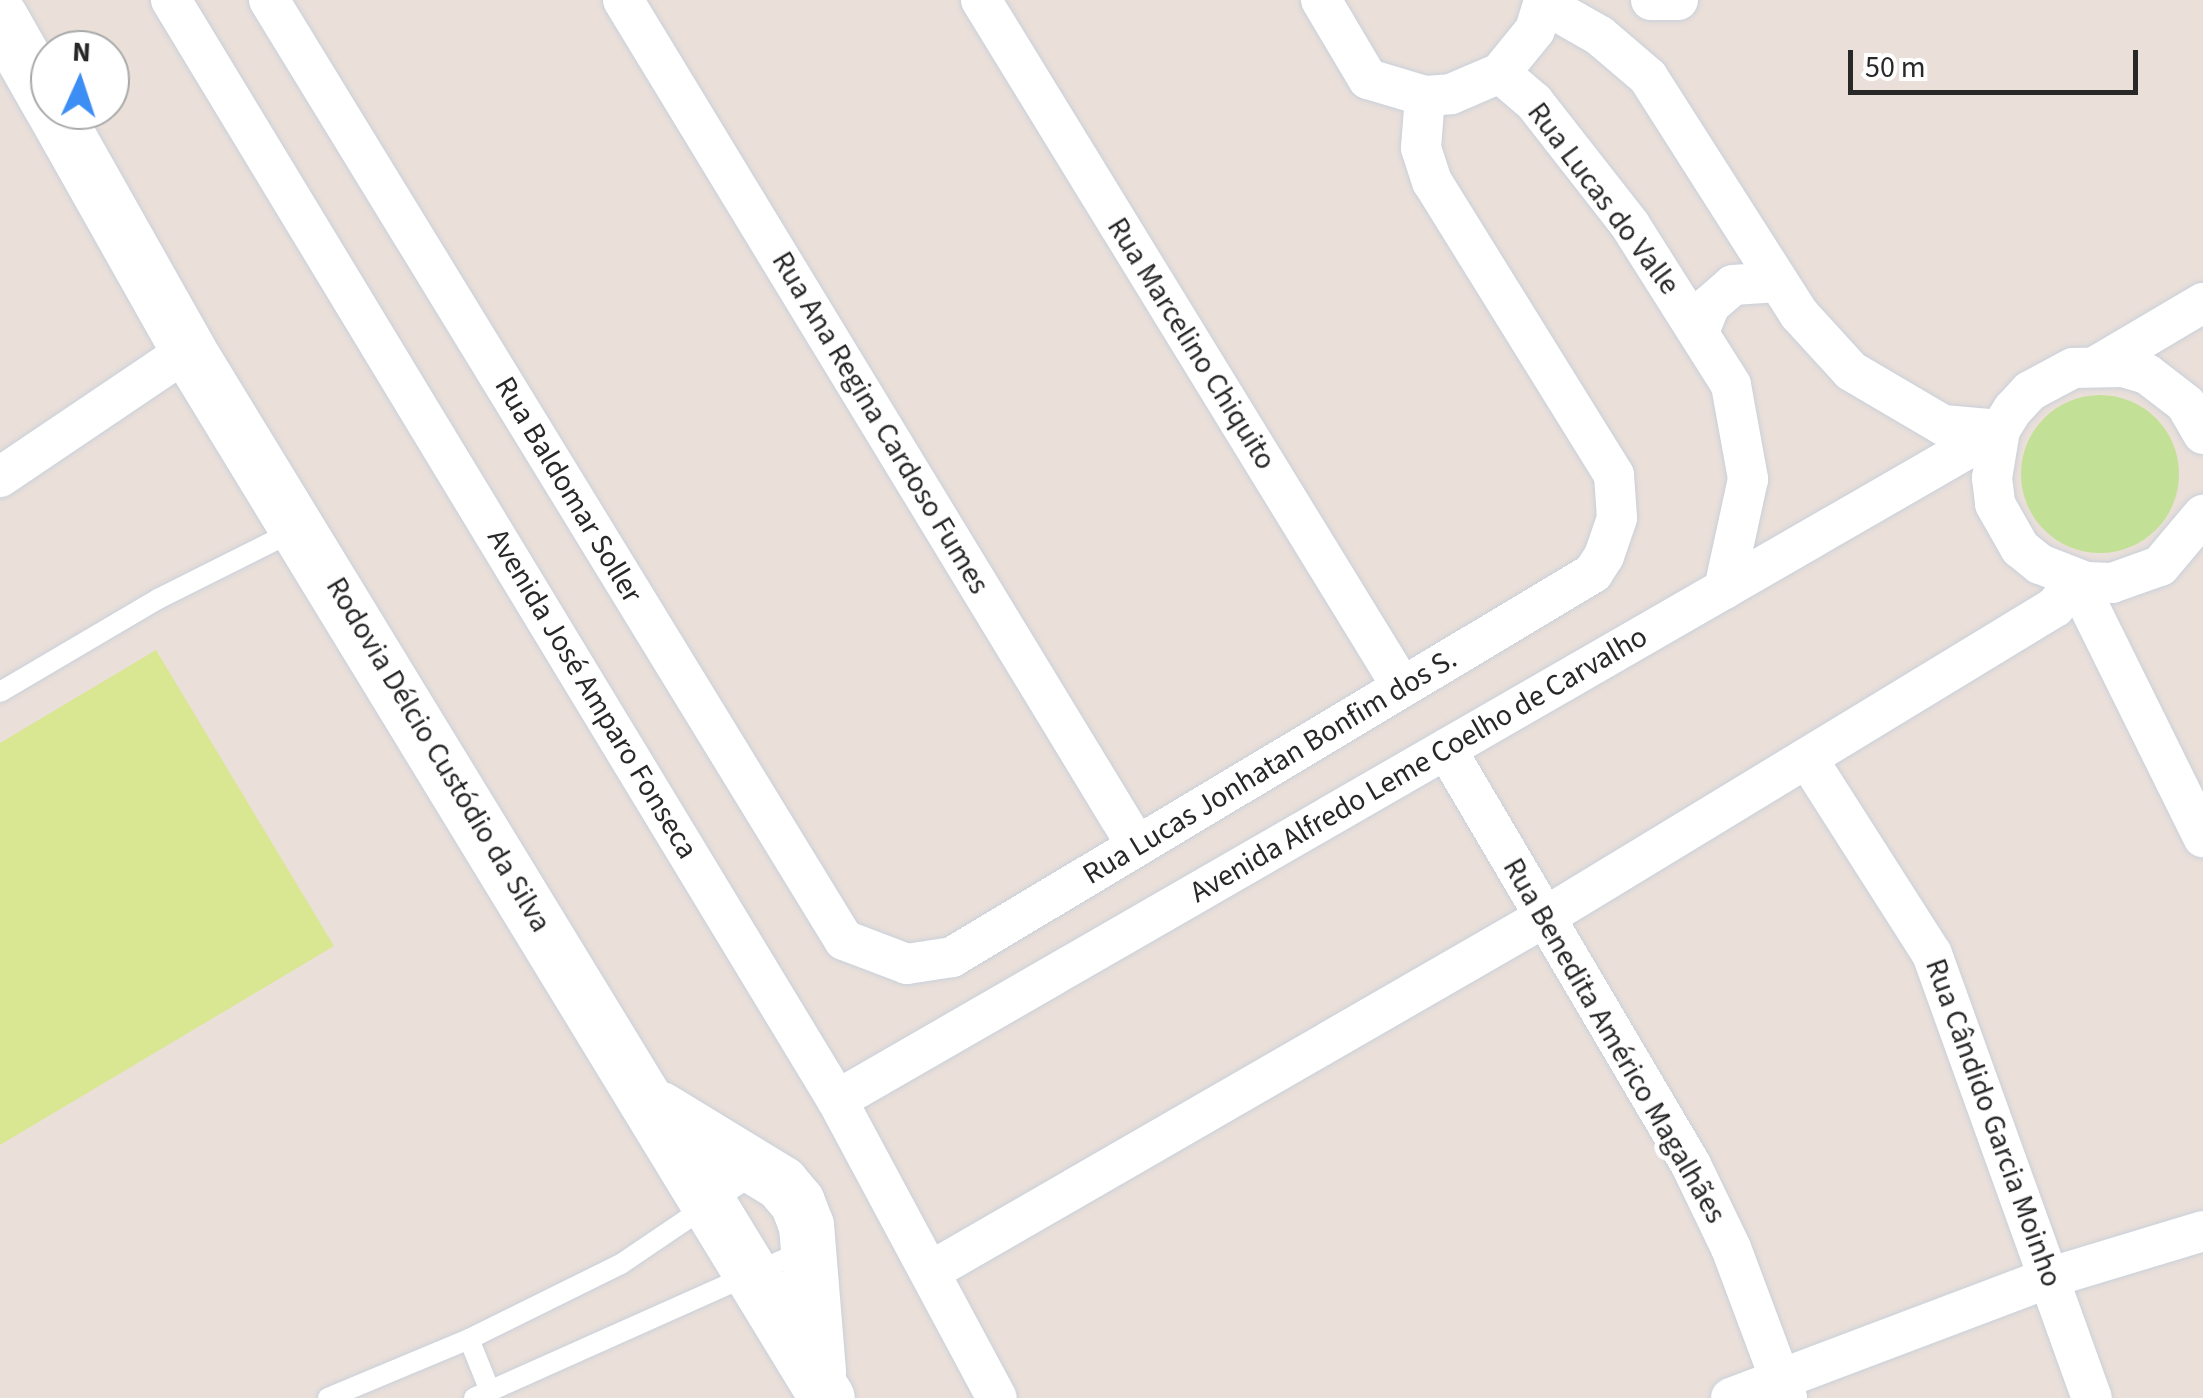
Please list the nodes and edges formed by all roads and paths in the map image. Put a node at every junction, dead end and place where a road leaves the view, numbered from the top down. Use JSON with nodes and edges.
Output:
{"nodes":[{"id":1,"x":172,"y":0,"type":"edge"},
{"id":2,"x":269,"y":0,"type":"edge"},
{"id":3,"x":623,"y":0,"type":"edge"},
{"id":4,"x":981,"y":0,"type":"edge"},
{"id":5,"x":1321,"y":0,"type":"edge"},
{"id":6,"x":1651,"y":0,"type":"edge"},
{"id":7,"x":1678,"y":0,"type":"edge"},
{"id":8,"x":1544,"y":2,"type":"edge"},
{"id":9,"x":0,"y":16,"type":"edge"},
{"id":10,"x":30,"y":70,"type":"edge"},
{"id":11,"x":1500,"y":73,"type":"junction"},
{"id":12,"x":1425,"y":96,"type":"junction"},
{"id":13,"x":63,"y":130,"type":"edge"},
{"id":14,"x":1778,"y":282,"type":"junction"},
{"id":15,"x":2203,"y":303,"type":"edge"},
{"id":16,"x":1700,"y":332,"type":"junction"},
{"id":17,"x":188,"y":350,"type":"junction"},
{"id":18,"x":2098,"y":364,"type":"junction"},
{"id":19,"x":2000,"y":430,"type":"junction"},
{"id":20,"x":2203,"y":434,"type":"edge"},
{"id":21,"x":0,"y":477,"type":"edge"},
{"id":22,"x":2203,"y":514,"type":"edge"},
{"id":23,"x":300,"y":528,"type":"junction"},
{"id":24,"x":2076,"y":580,"type":"junction"},
{"id":25,"x":1724,"y":589,"type":"junction"},
{"id":26,"x":1402,"y":687,"type":"junction"},
{"id":27,"x":0,"y":692,"type":"edge"},
{"id":28,"x":1446,"y":749,"type":"junction"},
{"id":29,"x":1807,"y":758,"type":"junction"},
{"id":30,"x":2203,"y":836,"type":"edge"},
{"id":31,"x":1137,"y":846,"type":"junction"},
{"id":32,"x":1544,"y":917,"type":"junction"},
{"id":33,"x":885,"y":960,"type":"joint"},
{"id":34,"x":838,"y":1100,"type":"junction"},
{"id":35,"x":648,"y":1101,"type":"junction"},
{"id":36,"x":759,"y":1171,"type":"junction"},
{"id":37,"x":709,"y":1201,"type":"junction"},
{"id":38,"x":2203,"y":1231,"type":"edge"},
{"id":39,"x":807,"y":1249,"type":"junction"},
{"id":40,"x":931,"y":1270,"type":"junction"},
{"id":41,"x":755,"y":1276,"type":"junction"},
{"id":42,"x":2051,"y":1277,"type":"junction"},
{"id":43,"x":469,"y":1339,"type":"junction"},
{"id":44,"x":1784,"y":1389,"type":"edge"},
{"id":45,"x":823,"y":1392,"type":"edge"},
{"id":46,"x":482,"y":1394,"type":"edge"},
{"id":47,"x":328,"y":1398,"type":"edge"},
{"id":48,"x":997,"y":1398,"type":"edge"},
{"id":49,"x":1731,"y":1398,"type":"edge"},
{"id":50,"x":2092,"y":1398,"type":"edge"}],
"edges":[{"from":1,"to":34,"type":"street","name":"Avenida José Amparo Fonseca"},
{"from":2,"to":33,"type":"street","name":"Rua Baldomar Soller"},
{"from":3,"to":31,"type":"street","name":"Rua Ana Regina Cardoso Fumes"},
{"from":4,"to":26,"type":"street","name":"Rua Marcelino Chiquito"},
{"from":5,"to":12,"type":"street"},
{"from":6,"to":7,"type":"street"},
{"from":8,"to":11,"type":"street"},
{"from":8,"to":14,"type":"street"},
{"from":9,"to":10,"type":"main road","name":"Rodovia Délcio Custódio da Silva"},
{"from":11,"to":12,"type":"street"},
{"from":11,"to":16,"type":"street","name":"Rua Lucas do Valle"},
{"from":12,"to":26,"type":"street","name":"Rua Lucas Jonhatan Bonfim dos S."},
{"from":13,"to":17,"type":"main road","name":"Rodovia Délcio Custódio da Silva"},
{"from":14,"to":16,"type":"street","name":"Rua Lucas do Valle"},
{"from":14,"to":19,"type":"street"},
{"from":15,"to":18,"type":"street"},
{"from":16,"to":25,"type":"street","name":"Rua Lucas do Valle"},
{"from":17,"to":21,"type":"street"},
{"from":17,"to":23,"type":"main road","name":"Rodovia Délcio Custódio da Silva"},
{"from":18,"to":19,"type":"street"},
{"from":18,"to":20,"type":"street"},
{"from":19,"to":24,"type":"street"},
{"from":19,"to":25,"type":"street","name":"Avenida Alfredo Leme Coelho de Carvalho"},
{"from":22,"to":24,"type":"street"},
{"from":23,"to":27,"type":"lane"},
{"from":23,"to":35,"type":"main road","name":"Rodovia Délcio Custódio da Silva"},
{"from":24,"to":29,"type":"street"},
{"from":24,"to":30,"type":"street"},
{"from":25,"to":28,"type":"street","name":"Avenida Alfredo Leme Coelho de Carvalho"},
{"from":26,"to":31,"type":"street","name":"Rua Lucas Jonhatan Bonfim dos S."},
{"from":28,"to":32,"type":"street","name":"Rua Benedita Américo Magalhães"},
{"from":28,"to":34,"type":"street","name":"Avenida Alfredo Leme Coelho de Carvalho"},
{"from":29,"to":32,"type":"street"},
{"from":29,"to":42,"type":"street","name":"Rua Cândido Garcia Moinho"},
{"from":31,"to":33,"type":"street","name":"Rua Lucas Jonhatan Bonfim dos S."},
{"from":32,"to":40,"type":"street"},
{"from":32,"to":44,"type":"street","name":"Rua Benedita Américo Magalhães"},
{"from":34,"to":40,"type":"street","name":"Avenida José Amparo Fonseca"},
{"from":35,"to":36,"type":"main road"},
{"from":35,"to":37,"type":"main road","name":"Rodovia Délcio Custódio da Silva"},
{"from":36,"to":37,"type":"lane"},
{"from":36,"to":39,"type":"main road"},
{"from":37,"to":41,"type":"main road","name":"Rodovia Délcio Custódio da Silva"},
{"from":37,"to":43,"type":"lane"},
{"from":38,"to":42,"type":"street"},
{"from":39,"to":41,"type":"lane"},
{"from":39,"to":45,"type":"main road"},
{"from":40,"to":48,"type":"street","name":"Avenida José Amparo Fonseca"},
{"from":41,"to":45,"type":"main road","name":"Rodovia Délcio Custódio da Silva"},
{"from":41,"to":46,"type":"lane"},
{"from":42,"to":44,"type":"street"},
{"from":42,"to":50,"type":"street","name":"Rua Cândido Garcia Moinho"},
{"from":43,"to":46,"type":"lane"},
{"from":43,"to":47,"type":"lane"},
{"from":44,"to":49,"type":"street"}]}
